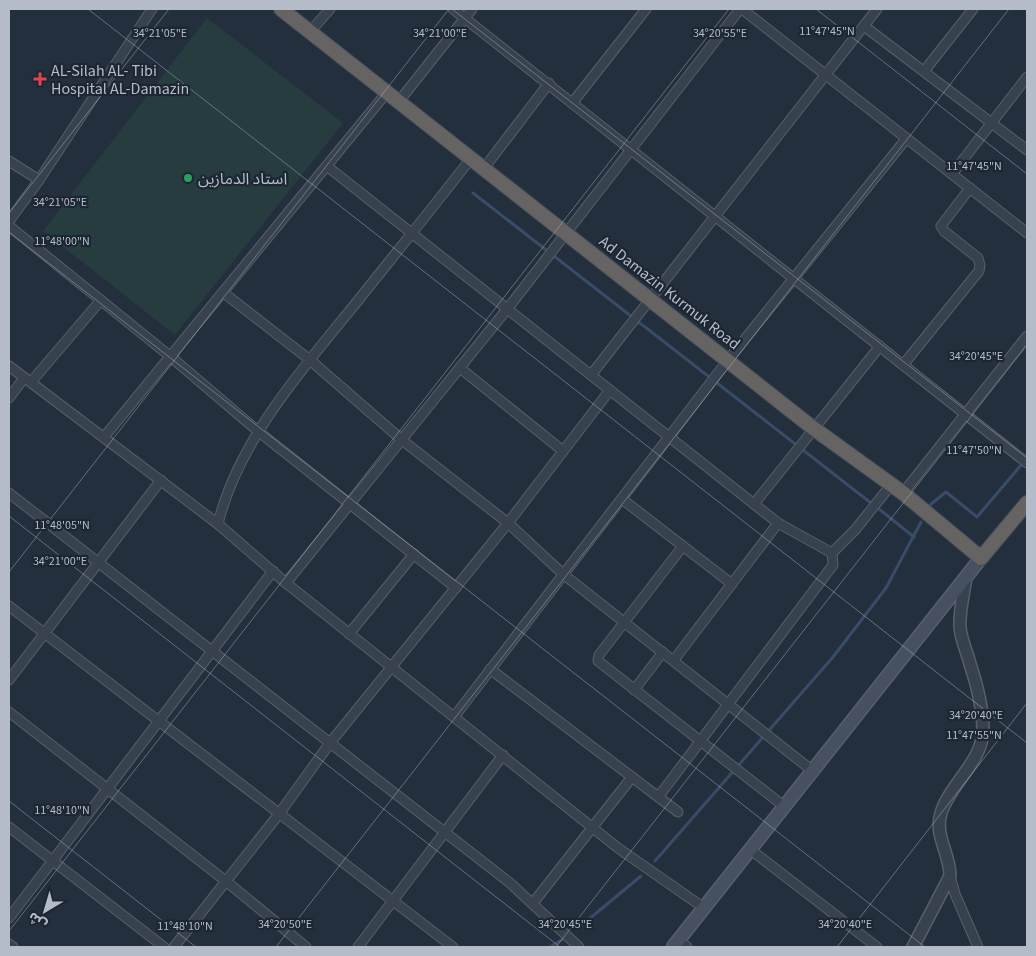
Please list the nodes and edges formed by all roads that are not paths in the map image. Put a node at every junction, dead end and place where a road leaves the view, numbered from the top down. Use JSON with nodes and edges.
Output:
{"nodes":[{"id":1,"x":152,"y":9,"type":"edge"},
{"id":2,"x":281,"y":9,"type":"edge"},
{"id":3,"x":330,"y":9,"type":"edge"},
{"id":4,"x":453,"y":9,"type":"edge"},
{"id":5,"x":472,"y":9,"type":"edge"},
{"id":6,"x":646,"y":9,"type":"edge"},
{"id":7,"x":741,"y":9,"type":"edge"},
{"id":8,"x":878,"y":9,"type":"edge"},
{"id":9,"x":973,"y":9,"type":"edge"},
{"id":10,"x":465,"y":18,"type":"junction"},
{"id":11,"x":864,"y":26,"type":"junction"},
{"id":12,"x":310,"y":32,"type":"junction"},
{"id":13,"x":925,"y":70,"type":"junction"},
{"id":14,"x":825,"y":74,"type":"junction"},
{"id":15,"x":1027,"y":77,"type":"edge"},
{"id":16,"x":549,"y":83,"type":"junction"},
{"id":17,"x":388,"y":92,"type":"junction"},
{"id":18,"x":400,"y":100,"type":"junction"},
{"id":19,"x":573,"y":102,"type":"junction"},
{"id":20,"x":991,"y":122,"type":"junction"},
{"id":21,"x":906,"y":139,"type":"junction"},
{"id":22,"x":632,"y":148,"type":"junction"},
{"id":23,"x":1027,"y":150,"type":"edge"},
{"id":24,"x":472,"y":157,"type":"junction"},
{"id":25,"x":9,"y":161,"type":"edge"},
{"id":26,"x":328,"y":167,"type":"junction"},
{"id":27,"x":485,"y":167,"type":"junction"},
{"id":28,"x":952,"y":174,"type":"junction"},
{"id":29,"x":39,"y":180,"type":"junction"},
{"id":30,"x":970,"y":188,"type":"junction"},
{"id":31,"x":714,"y":216,"type":"junction"},
{"id":32,"x":9,"y":221,"type":"edge"},
{"id":33,"x":9,"y":226,"type":"edge"},
{"id":34,"x":565,"y":232,"type":"junction"},
{"id":35,"x":412,"y":233,"type":"junction"},
{"id":36,"x":1027,"y":233,"type":"edge"},
{"id":37,"x":794,"y":278,"type":"junction"},
{"id":38,"x":224,"y":292,"type":"junction"},
{"id":39,"x":101,"y":300,"type":"junction"},
{"id":40,"x":651,"y":300,"type":"junction"},
{"id":41,"x":508,"y":308,"type":"junction"},
{"id":42,"x":1026,"y":341,"type":"edge"},
{"id":43,"x":880,"y":346,"type":"junction"},
{"id":44,"x":171,"y":357,"type":"junction"},
{"id":45,"x":310,"y":360,"type":"junction"},
{"id":46,"x":728,"y":360,"type":"junction"},
{"id":47,"x":903,"y":365,"type":"junction"},
{"id":48,"x":9,"y":366,"type":"edge"},
{"id":49,"x":460,"y":368,"type":"junction"},
{"id":50,"x":591,"y":374,"type":"junction"},
{"id":51,"x":27,"y":380,"type":"junction"},
{"id":52,"x":610,"y":390,"type":"junction"},
{"id":53,"x":9,"y":398,"type":"edge"},
{"id":54,"x":965,"y":414,"type":"junction"},
{"id":55,"x":813,"y":428,"type":"junction"},
{"id":56,"x":259,"y":432,"type":"junction"},
{"id":57,"x":104,"y":437,"type":"junction"},
{"id":58,"x":669,"y":438,"type":"junction"},
{"id":59,"x":402,"y":440,"type":"junction"},
{"id":60,"x":562,"y":451,"type":"junction"},
{"id":61,"x":1027,"y":463,"type":"edge"},
{"id":62,"x":161,"y":480,"type":"junction"},
{"id":63,"x":891,"y":485,"type":"junction"},
{"id":64,"x":9,"y":493,"type":"edge"},
{"id":65,"x":902,"y":493,"type":"junction"},
{"id":66,"x":622,"y":499,"type":"junction"},
{"id":67,"x":1027,"y":503,"type":"edge"},
{"id":68,"x":352,"y":504,"type":"junction"},
{"id":69,"x":754,"y":504,"type":"junction"},
{"id":70,"x":778,"y":523,"type":"junction"},
{"id":71,"x":218,"y":524,"type":"junction"},
{"id":72,"x":508,"y":524,"type":"junction"},
{"id":73,"x":683,"y":546,"type":"junction"},
{"id":74,"x":832,"y":553,"type":"junction"},
{"id":75,"x":414,"y":554,"type":"junction"},
{"id":76,"x":981,"y":558,"type":"junction"},
{"id":77,"x":98,"y":563,"type":"junction"},
{"id":78,"x":272,"y":571,"type":"junction"},
{"id":79,"x":563,"y":574,"type":"junction"},
{"id":80,"x":966,"y":577,"type":"junction"},
{"id":81,"x":286,"y":583,"type":"junction"},
{"id":82,"x":732,"y":584,"type":"junction"},
{"id":83,"x":456,"y":588,"type":"junction"},
{"id":84,"x":9,"y":606,"type":"edge"},
{"id":85,"x":626,"y":622,"type":"junction"},
{"id":86,"x":45,"y":634,"type":"junction"},
{"id":87,"x":349,"y":634,"type":"junction"},
{"id":88,"x":213,"y":652,"type":"junction"},
{"id":89,"x":663,"y":652,"type":"junction"},
{"id":90,"x":674,"y":660,"type":"junction"},
{"id":91,"x":391,"y":668,"type":"junction"},
{"id":92,"x":490,"y":669,"type":"junction"},
{"id":93,"x":9,"y":680,"type":"edge"},
{"id":94,"x":634,"y":690,"type":"junction"},
{"id":95,"x":728,"y":705,"type":"junction"},
{"id":96,"x":9,"y":712,"type":"edge"},
{"id":97,"x":454,"y":717,"type":"junction"},
{"id":98,"x":159,"y":722,"type":"junction"},
{"id":99,"x":700,"y":742,"type":"junction"},
{"id":100,"x":330,"y":743,"type":"junction"},
{"id":101,"x":503,"y":755,"type":"junction"},
{"id":102,"x":814,"y":772,"type":"junction"},
{"id":103,"x":632,"y":777,"type":"junction"},
{"id":104,"x":107,"y":790,"type":"junction"},
{"id":105,"x":659,"y":796,"type":"junction"},
{"id":106,"x":785,"y":807,"type":"junction"},
{"id":107,"x":678,"y":812,"type":"dead end"},
{"id":108,"x":279,"y":814,"type":"junction"},
{"id":109,"x":9,"y":827,"type":"edge"},
{"id":110,"x":592,"y":827,"type":"junction"},
{"id":111,"x":446,"y":833,"type":"junction"},
{"id":112,"x":751,"y":850,"type":"junction"},
{"id":113,"x":52,"y":862,"type":"junction"},
{"id":114,"x":950,"y":876,"type":"junction"},
{"id":115,"x":227,"y":882,"type":"junction"},
{"id":116,"x":394,"y":902,"type":"junction"},
{"id":117,"x":532,"y":903,"type":"junction"},
{"id":118,"x":704,"y":908,"type":"junction"},
{"id":119,"x":9,"y":918,"type":"edge"},
{"id":120,"x":9,"y":944,"type":"edge"},
{"id":121,"x":680,"y":945,"type":"edge"},
{"id":122,"x":13,"y":947,"type":"edge"},
{"id":123,"x":164,"y":947,"type":"edge"},
{"id":124,"x":174,"y":947,"type":"edge"},
{"id":125,"x":306,"y":947,"type":"edge"},
{"id":126,"x":358,"y":947,"type":"edge"},
{"id":127,"x":453,"y":947,"type":"edge"},
{"id":128,"x":580,"y":947,"type":"edge"},
{"id":129,"x":877,"y":947,"type":"edge"},
{"id":130,"x":913,"y":947,"type":"edge"},
{"id":131,"x":978,"y":947,"type":"edge"}],
"edges":[{"from":1,"to":29,"type":"street"},
{"from":2,"to":12,"type":"highway","name":"Ad Damazin Kurmuk Road"},
{"from":3,"to":12,"type":"street"},
{"from":4,"to":10,"type":"street"},
{"from":5,"to":10,"type":"street"},
{"from":6,"to":19,"type":"street"},
{"from":7,"to":14,"type":"street"},
{"from":7,"to":22,"type":"street"},
{"from":8,"to":11,"type":"street"},
{"from":9,"to":13,"type":"street"},
{"from":10,"to":16,"type":"street"},
{"from":10,"to":18,"type":"street"},
{"from":11,"to":13,"type":"street"},
{"from":11,"to":14,"type":"street"},
{"from":12,"to":17,"type":"highway","name":"Ad Damazin Kurmuk Road"},
{"from":13,"to":20,"type":"street"},
{"from":14,"to":21,"type":"street"},
{"from":14,"to":31,"type":"street"},
{"from":15,"to":20,"type":"street"},
{"from":16,"to":19,"type":"street"},
{"from":16,"to":27,"type":"street"},
{"from":17,"to":18,"type":"highway","name":"Ad Damazin Kurmuk Road"},
{"from":17,"to":26,"type":"street"},
{"from":18,"to":24,"type":"highway","name":"Ad Damazin Kurmuk Road"},
{"from":19,"to":22,"type":"street"},
{"from":20,"to":23,"type":"street"},
{"from":20,"to":28,"type":"street"},
{"from":21,"to":28,"type":"street"},
{"from":21,"to":37,"type":"street"},
{"from":22,"to":31,"type":"street"},
{"from":22,"to":34,"type":"street"},
{"from":24,"to":27,"type":"highway","name":"Ad Damazin Kurmuk Road"},
{"from":24,"to":35,"type":"street"},
{"from":25,"to":29,"type":"street"},
{"from":26,"to":35,"type":"street"},
{"from":26,"to":38,"type":"street"},
{"from":27,"to":34,"type":"highway","name":"Ad Damazin Kurmuk Road"},
{"from":28,"to":30,"type":"street"},
{"from":29,"to":32,"type":"street"},
{"from":30,"to":36,"type":"street"},
{"from":30,"to":47,"type":"street"},
{"from":31,"to":37,"type":"street"},
{"from":31,"to":40,"type":"street"},
{"from":33,"to":39,"type":"street"},
{"from":34,"to":40,"type":"highway","name":"Ad Damazin Kurmuk Road"},
{"from":34,"to":41,"type":"street"},
{"from":35,"to":41,"type":"street"},
{"from":35,"to":45,"type":"street"},
{"from":37,"to":43,"type":"street"},
{"from":37,"to":46,"type":"street"},
{"from":38,"to":44,"type":"street"},
{"from":38,"to":45,"type":"street"},
{"from":39,"to":44,"type":"street"},
{"from":39,"to":51,"type":"street"},
{"from":40,"to":46,"type":"highway","name":"Ad Damazin Kurmuk Road"},
{"from":40,"to":50,"type":"street"},
{"from":41,"to":49,"type":"street"},
{"from":41,"to":50,"type":"street"},
{"from":42,"to":54,"type":"street"},
{"from":43,"to":47,"type":"street"},
{"from":43,"to":55,"type":"street"},
{"from":44,"to":56,"type":"street"},
{"from":44,"to":57,"type":"street"},
{"from":45,"to":56,"type":"street"},
{"from":45,"to":59,"type":"street"},
{"from":46,"to":55,"type":"highway","name":"Ad Damazin Kurmuk Road"},
{"from":46,"to":58,"type":"street"},
{"from":47,"to":54,"type":"street"},
{"from":48,"to":51,"type":"street"},
{"from":49,"to":59,"type":"street"},
{"from":49,"to":60,"type":"street"},
{"from":50,"to":52,"type":"street"},
{"from":51,"to":53,"type":"street"},
{"from":51,"to":57,"type":"street"},
{"from":52,"to":58,"type":"street"},
{"from":52,"to":60,"type":"street"},
{"from":54,"to":61,"type":"street"},
{"from":54,"to":65,"type":"street"},
{"from":55,"to":63,"type":"highway","name":"Ad Damazin Kurmuk Road"},
{"from":55,"to":69,"type":"street"},
{"from":56,"to":68,"type":"street"},
{"from":56,"to":71,"type":"street"},
{"from":57,"to":62,"type":"street"},
{"from":58,"to":66,"type":"street"},
{"from":58,"to":69,"type":"street"},
{"from":59,"to":68,"type":"street"},
{"from":59,"to":72,"type":"street"},
{"from":60,"to":72,"type":"street"},
{"from":62,"to":71,"type":"street"},
{"from":62,"to":77,"type":"street"},
{"from":63,"to":65,"type":"highway","name":"Ad Damazin Kurmuk Road"},
{"from":63,"to":74,"type":"street"},
{"from":64,"to":77,"type":"street"},
{"from":65,"to":76,"type":"highway","name":"Ad Damazin Kurmuk Road"},
{"from":66,"to":73,"type":"street"},
{"from":66,"to":79,"type":"street"},
{"from":67,"to":76,"type":"highway"},
{"from":68,"to":75,"type":"street"},
{"from":68,"to":81,"type":"street"},
{"from":69,"to":70,"type":"street"},
{"from":70,"to":74,"type":"street"},
{"from":70,"to":82,"type":"street"},
{"from":71,"to":78,"type":"street"},
{"from":72,"to":79,"type":"street"},
{"from":72,"to":83,"type":"street"},
{"from":73,"to":82,"type":"street"},
{"from":73,"to":85,"type":"street"},
{"from":74,"to":95,"type":"street"},
{"from":75,"to":83,"type":"street"},
{"from":75,"to":87,"type":"street"},
{"from":76,"to":80,"type":"main road"},
{"from":77,"to":86,"type":"street"},
{"from":77,"to":88,"type":"street"},
{"from":78,"to":81,"type":"street"},
{"from":78,"to":88,"type":"street"},
{"from":79,"to":85,"type":"street"},
{"from":79,"to":92,"type":"street"},
{"from":80,"to":102,"type":"main road"},
{"from":80,"to":114,"type":"street"},
{"from":81,"to":87,"type":"street"},
{"from":82,"to":90,"type":"street"},
{"from":83,"to":91,"type":"street"},
{"from":84,"to":86,"type":"street"},
{"from":85,"to":89,"type":"street"},
{"from":85,"to":94,"type":"street"},
{"from":86,"to":93,"type":"street"},
{"from":86,"to":98,"type":"street"},
{"from":87,"to":91,"type":"street"},
{"from":88,"to":98,"type":"street"},
{"from":88,"to":100,"type":"street"},
{"from":89,"to":90,"type":"street"},
{"from":89,"to":94,"type":"street"},
{"from":90,"to":95,"type":"street"},
{"from":91,"to":97,"type":"street"},
{"from":91,"to":100,"type":"street"},
{"from":92,"to":97,"type":"street"},
{"from":92,"to":103,"type":"street"},
{"from":94,"to":99,"type":"street"},
{"from":95,"to":99,"type":"street"},
{"from":95,"to":102,"type":"street"},
{"from":96,"to":104,"type":"street"},
{"from":97,"to":101,"type":"street"},
{"from":98,"to":104,"type":"street"},
{"from":98,"to":108,"type":"street"},
{"from":99,"to":105,"type":"street"},
{"from":99,"to":106,"type":"street"},
{"from":100,"to":108,"type":"street"},
{"from":100,"to":111,"type":"street"},
{"from":101,"to":110,"type":"street"},
{"from":101,"to":111,"type":"street"},
{"from":102,"to":106,"type":"main road"},
{"from":103,"to":105,"type":"street"},
{"from":103,"to":110,"type":"street"},
{"from":104,"to":113,"type":"street"},
{"from":104,"to":115,"type":"street"},
{"from":105,"to":107,"type":"street"},
{"from":106,"to":112,"type":"main road"},
{"from":108,"to":115,"type":"street"},
{"from":108,"to":116,"type":"street"},
{"from":109,"to":113,"type":"street"},
{"from":110,"to":117,"type":"street"},
{"from":110,"to":118,"type":"street"},
{"from":111,"to":116,"type":"street"},
{"from":111,"to":117,"type":"street"},
{"from":112,"to":118,"type":"main road"},
{"from":112,"to":129,"type":"street"},
{"from":113,"to":119,"type":"street"},
{"from":113,"to":123,"type":"street"},
{"from":114,"to":130,"type":"street"},
{"from":114,"to":131,"type":"street"},
{"from":115,"to":124,"type":"street"},
{"from":115,"to":125,"type":"street"},
{"from":116,"to":126,"type":"street"},
{"from":116,"to":127,"type":"street"},
{"from":117,"to":128,"type":"street"},
{"from":118,"to":121,"type":"main road"},
{"from":120,"to":122,"type":"street"}]}
